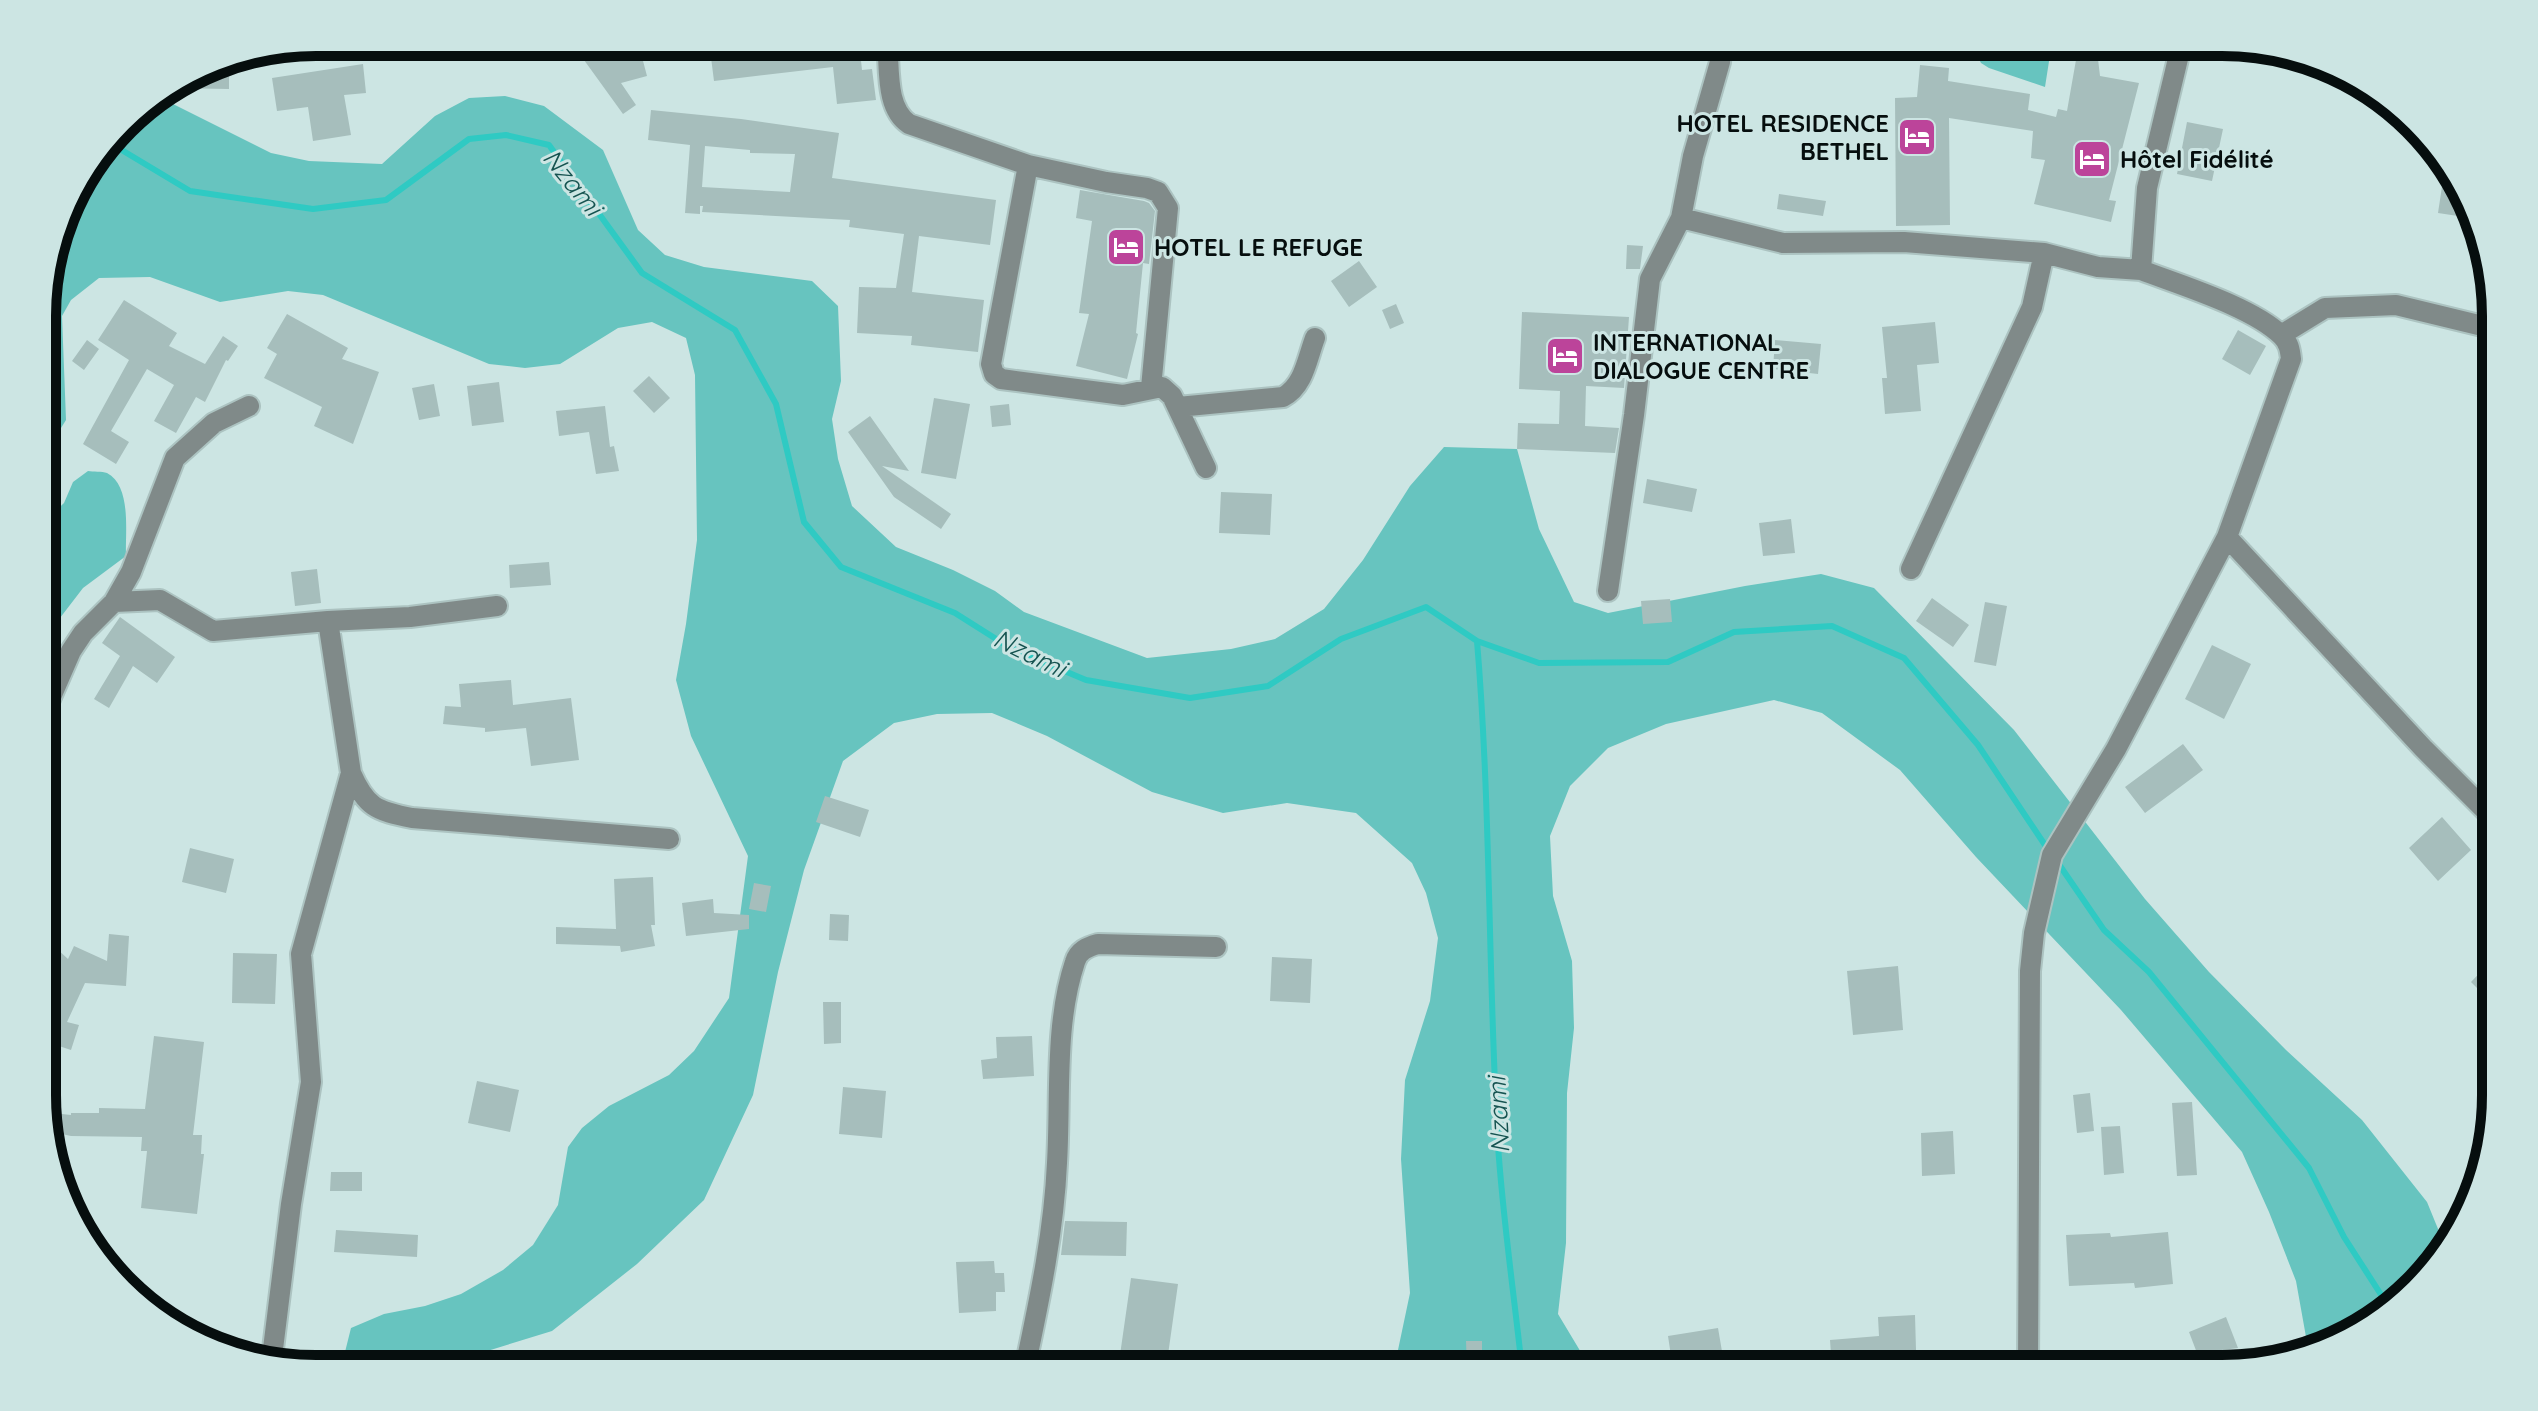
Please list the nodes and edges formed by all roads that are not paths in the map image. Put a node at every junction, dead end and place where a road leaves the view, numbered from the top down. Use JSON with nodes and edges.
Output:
{"nodes":[{"id":1,"x":1721,"y":56,"type":"edge"},
{"id":2,"x":2179,"y":56,"type":"edge"},
{"id":3,"x":889,"y":57,"type":"edge"},
{"id":4,"x":1028,"y":165,"type":"junction"},
{"id":5,"x":1681,"y":218,"type":"junction"},
{"id":6,"x":2044,"y":253,"type":"junction"},
{"id":7,"x":2141,"y":270,"type":"junction"},
{"id":8,"x":2481,"y":326,"type":"edge"},
{"id":9,"x":2281,"y":335,"type":"junction"},
{"id":10,"x":1315,"y":338,"type":"dead end"},
{"id":11,"x":1151,"y":388,"type":"junction"},
{"id":12,"x":249,"y":406,"type":"dead end"},
{"id":13,"x":1178,"y":407,"type":"junction"},
{"id":14,"x":1206,"y":468,"type":"dead end"},
{"id":15,"x":2227,"y":537,"type":"junction"},
{"id":16,"x":1911,"y":569,"type":"dead end"},
{"id":17,"x":1608,"y":591,"type":"dead end"},
{"id":18,"x":114,"y":602,"type":"junction"},
{"id":19,"x":497,"y":606,"type":"dead end"},
{"id":20,"x":328,"y":621,"type":"junction"},
{"id":21,"x":56,"y":685,"type":"edge"},
{"id":22,"x":351,"y":773,"type":"junction"},
{"id":23,"x":2481,"y":806,"type":"edge"},
{"id":24,"x":669,"y":839,"type":"dead end"},
{"id":25,"x":1216,"y":947,"type":"dead end"},
{"id":26,"x":273,"y":1351,"type":"edge"},
{"id":27,"x":2031,"y":1354,"type":"edge"},
{"id":28,"x":1028,"y":1355,"type":"edge"}],
"edges":[{"from":1,"to":5,"type":"street"},
{"from":2,"to":7,"type":"street"},
{"from":3,"to":4,"type":"street"},
{"from":4,"to":11,"type":"street"},
{"from":4,"to":11,"type":"street"},
{"from":5,"to":6,"type":"street"},
{"from":5,"to":17,"type":"street"},
{"from":6,"to":7,"type":"street"},
{"from":6,"to":16,"type":"street"},
{"from":7,"to":9,"type":"street"},
{"from":8,"to":9,"type":"street"},
{"from":9,"to":15,"type":"street"},
{"from":10,"to":13,"type":"street"},
{"from":11,"to":13,"type":"street"},
{"from":12,"to":18,"type":"street"},
{"from":13,"to":14,"type":"street"},
{"from":15,"to":23,"type":"street"},
{"from":15,"to":27,"type":"street"},
{"from":18,"to":20,"type":"street"},
{"from":18,"to":21,"type":"street"},
{"from":19,"to":20,"type":"street"},
{"from":20,"to":22,"type":"street"},
{"from":22,"to":24,"type":"street"},
{"from":22,"to":26,"type":"street"},
{"from":25,"to":28,"type":"street"}]}
